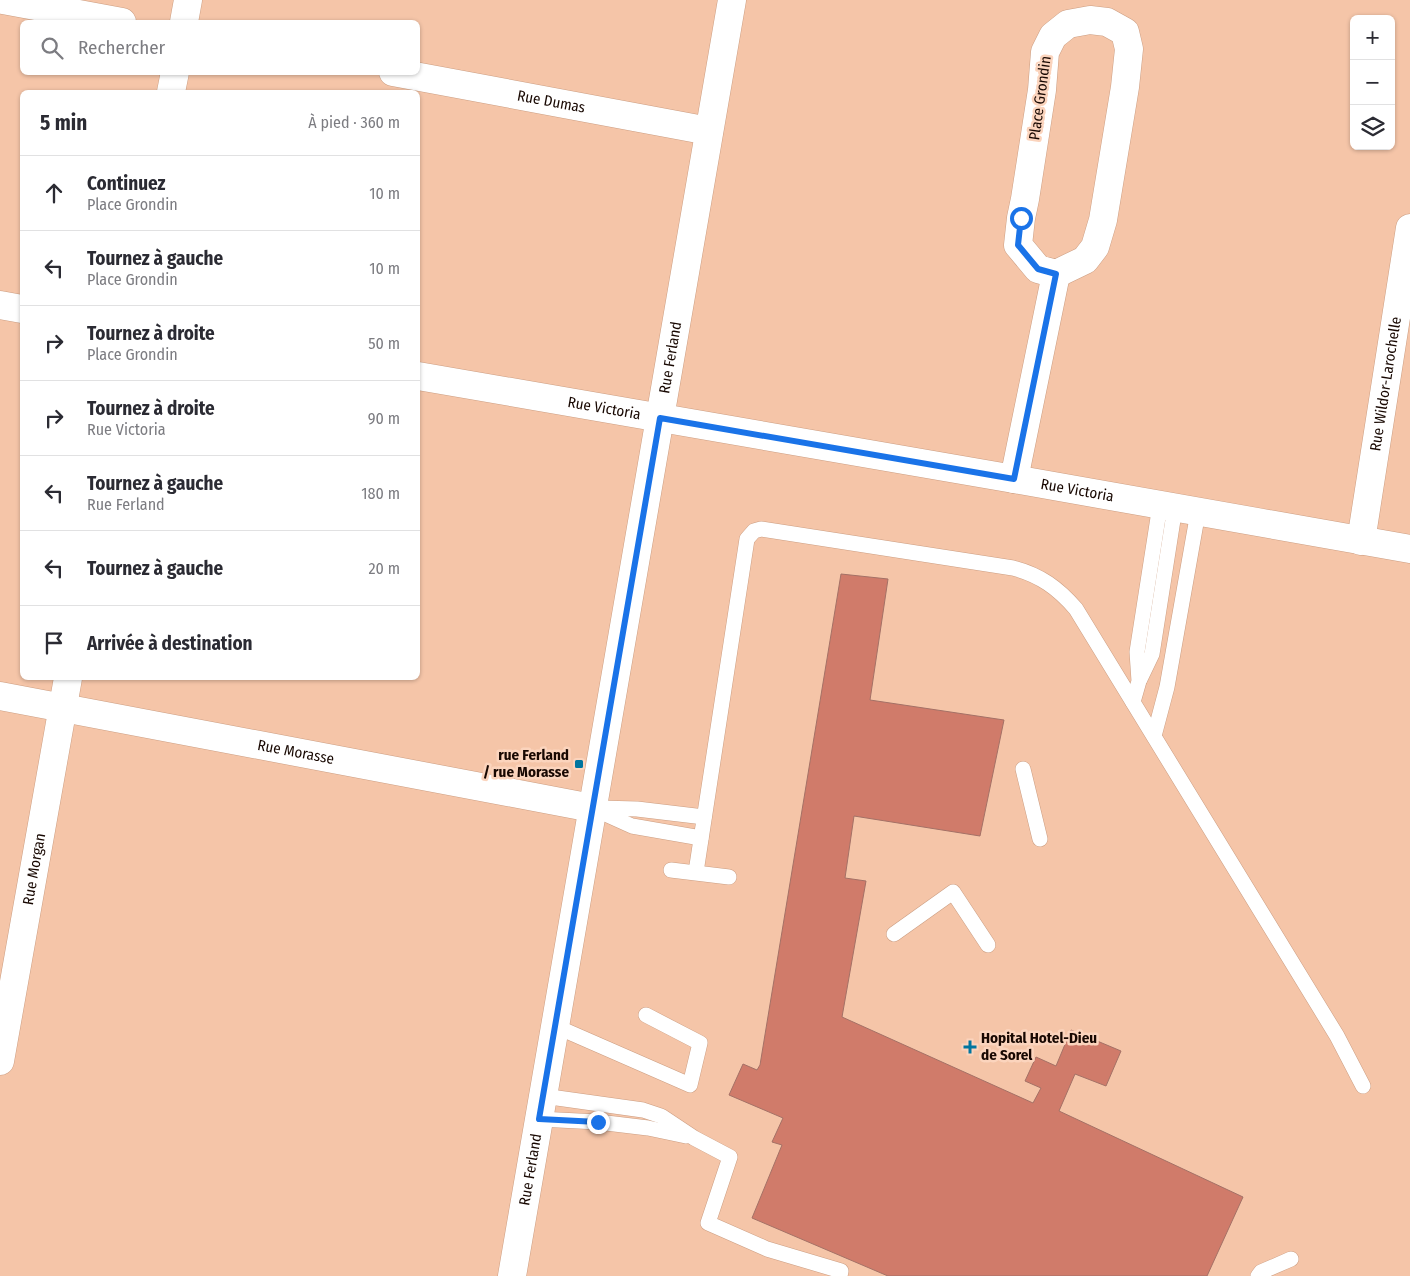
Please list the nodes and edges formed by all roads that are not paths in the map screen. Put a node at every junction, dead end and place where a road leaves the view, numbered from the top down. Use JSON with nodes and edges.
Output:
{"nodes":[{"id":1,"x":3,"y":0,"type":"edge"},
{"id":2,"x":188,"y":0,"type":"edge"},
{"id":3,"x":732,"y":0,"type":"edge"},
{"id":4,"x":111,"y":20,"type":"edge"},
{"id":5,"x":184,"y":20,"type":"edge"},
{"id":6,"x":174,"y":75,"type":"edge"},
{"id":7,"x":409,"y":75,"type":"edge"},
{"id":8,"x":171,"y":90,"type":"edge"},
{"id":9,"x":709,"y":130,"type":"junction"},
{"id":10,"x":1410,"y":228,"type":"edge"},
{"id":11,"x":1056,"y":274,"type":"junction"},
{"id":12,"x":0,"y":305,"type":"edge"},
{"id":13,"x":20,"y":309,"type":"edge"},
{"id":14,"x":420,"y":376,"type":"edge"},
{"id":15,"x":660,"y":418,"type":"junction"},
{"id":16,"x":1014,"y":479,"type":"junction"},
{"id":17,"x":1178,"y":508,"type":"junction"},
{"id":18,"x":1361,"y":541,"type":"junction"},
{"id":19,"x":1410,"y":549,"type":"edge"},
{"id":20,"x":68,"y":680,"type":"edge"},
{"id":21,"x":0,"y":696,"type":"edge"},
{"id":22,"x":1133,"y":702,"type":"junction"},
{"id":23,"x":62,"y":708,"type":"junction"},
{"id":24,"x":1154,"y":736,"type":"junction"},
{"id":25,"x":1023,"y":770,"type":"dead end"},
{"id":26,"x":592,"y":808,"type":"junction"},
{"id":27,"x":704,"y":817,"type":"junction"},
{"id":28,"x":701,"y":838,"type":"junction"},
{"id":29,"x":1040,"y":839,"type":"dead end"},
{"id":30,"x":671,"y":870,"type":"dead end"},
{"id":31,"x":696,"y":872,"type":"junction"},
{"id":32,"x":729,"y":878,"type":"dead end"},
{"id":33,"x":894,"y":934,"type":"dead end"},
{"id":34,"x":988,"y":946,"type":"dead end"},
{"id":35,"x":646,"y":1015,"type":"dead end"},
{"id":36,"x":555,"y":1026,"type":"junction"},
{"id":37,"x":0,"y":1060,"type":"edge"},
{"id":38,"x":1363,"y":1086,"type":"dead end"},
{"id":39,"x":541,"y":1107,"type":"junction"},
{"id":40,"x":694,"y":1138,"type":"junction"},
{"id":41,"x":1291,"y":1260,"type":"dead end"},
{"id":42,"x":512,"y":1276,"type":"edge"},
{"id":43,"x":840,"y":1276,"type":"edge"},
{"id":44,"x":1258,"y":1276,"type":"edge"}],
"edges":[{"from":1,"to":4,"type":"street"},
{"from":2,"to":5,"type":"street"},
{"from":3,"to":9,"type":"street","name":"Rue Ferland"},
{"from":6,"to":8,"type":"street"},
{"from":7,"to":9,"type":"street","name":"Rue Dumas"},
{"from":9,"to":15,"type":"street","name":"Rue Ferland"},
{"from":10,"to":18,"type":"street","name":"Rue Wildor-Larochelle"},
{"from":11,"to":11,"type":"street","name":"Place Grondin"},
{"from":11,"to":16,"type":"street"},
{"from":12,"to":13,"type":"street"},
{"from":14,"to":15,"type":"street","name":"Rue Victoria"},
{"from":15,"to":16,"type":"street","name":"Rue Victoria"},
{"from":15,"to":26,"type":"street","name":"Rue Ferland"},
{"from":16,"to":17,"type":"street","name":"Rue Victoria"},
{"from":17,"to":18,"type":"street","name":"Rue Victoria"},
{"from":17,"to":22,"type":"lane"},
{"from":17,"to":24,"type":"lane"},
{"from":18,"to":19,"type":"street","name":"Rue Victoria"},
{"from":20,"to":23,"type":"street","name":"Rue Morgan"},
{"from":21,"to":23,"type":"street","name":"Rue Morasse"},
{"from":22,"to":24,"type":"lane"},
{"from":22,"to":27,"type":"lane"},
{"from":23,"to":26,"type":"street","name":"Rue Morasse"},
{"from":23,"to":37,"type":"street","name":"Rue Morgan"},
{"from":24,"to":38,"type":"lane"},
{"from":25,"to":29,"type":"lane"},
{"from":26,"to":27,"type":"lane"},
{"from":26,"to":28,"type":"lane"},
{"from":26,"to":36,"type":"street","name":"Rue Ferland"},
{"from":27,"to":28,"type":"lane"},
{"from":28,"to":31,"type":"lane"},
{"from":30,"to":31,"type":"lane"},
{"from":31,"to":32,"type":"lane"},
{"from":33,"to":34,"type":"lane"},
{"from":35,"to":36,"type":"lane"},
{"from":36,"to":39,"type":"street","name":"Rue Ferland"},
{"from":39,"to":40,"type":"lane"},
{"from":39,"to":40,"type":"lane"},
{"from":39,"to":42,"type":"street","name":"Rue Ferland"},
{"from":40,"to":43,"type":"lane"},
{"from":41,"to":44,"type":"lane"}]}
